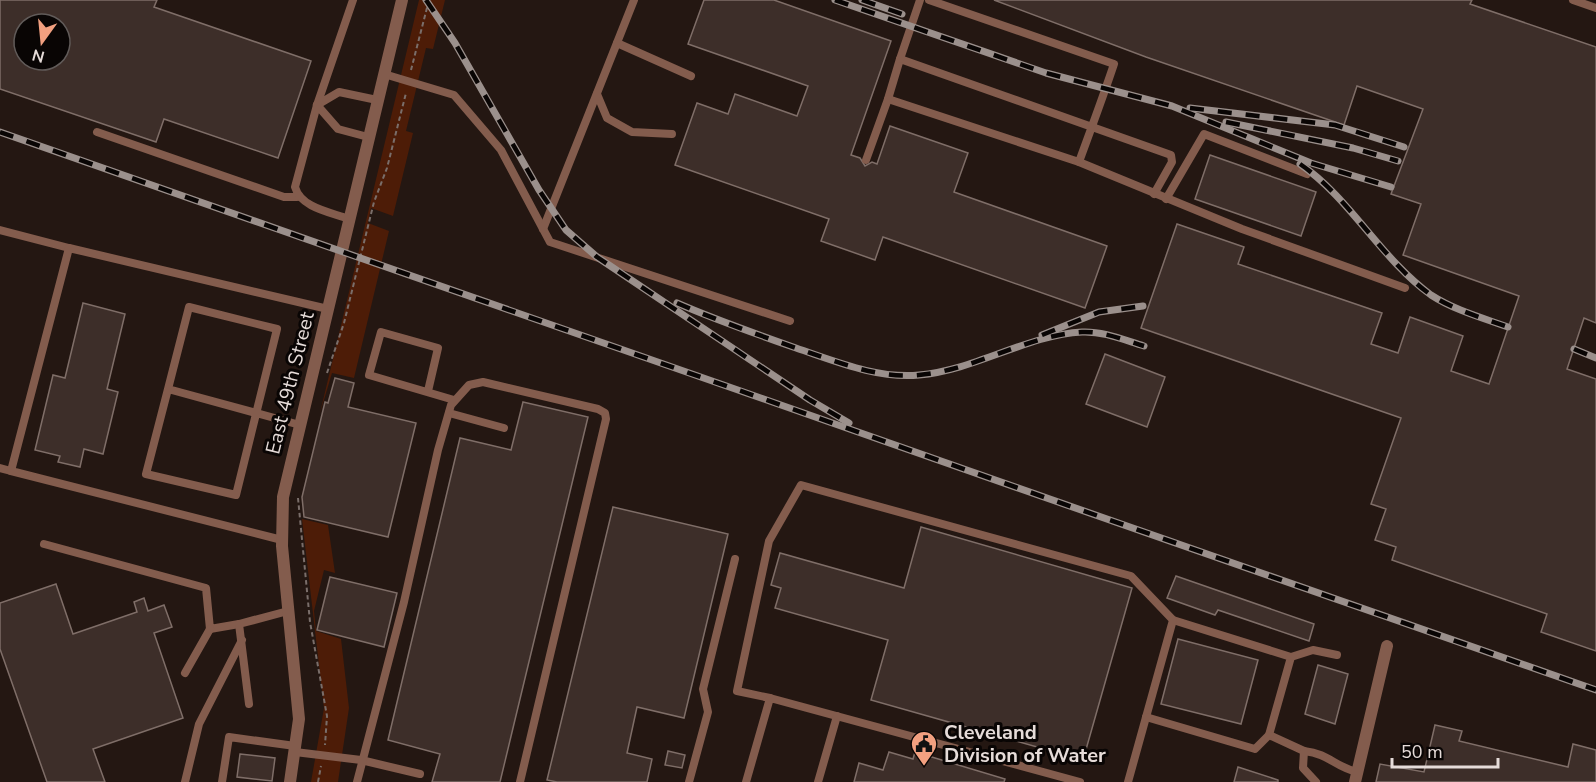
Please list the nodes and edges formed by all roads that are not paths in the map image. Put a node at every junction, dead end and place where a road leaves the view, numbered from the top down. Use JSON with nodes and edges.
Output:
{"nodes":[{"id":1,"x":353,"y":0,"type":"edge"},
{"id":2,"x":402,"y":0,"type":"edge"},
{"id":3,"x":634,"y":0,"type":"edge"},
{"id":4,"x":920,"y":0,"type":"edge"},
{"id":5,"x":929,"y":0,"type":"edge"},
{"id":6,"x":1573,"y":0,"type":"edge"},
{"id":7,"x":1596,"y":8,"type":"edge"},
{"id":8,"x":617,"y":43,"type":"junction"},
{"id":9,"x":900,"y":59,"type":"junction"},
{"id":10,"x":384,"y":74,"type":"junction"},
{"id":11,"x":691,"y":76,"type":"dead end"},
{"id":12,"x":597,"y":94,"type":"junction"},
{"id":13,"x":888,"y":99,"type":"junction"},
{"id":14,"x":377,"y":100,"type":"junction"},
{"id":15,"x":317,"y":105,"type":"junction"},
{"id":16,"x":1092,"y":126,"type":"junction"},
{"id":17,"x":97,"y":132,"type":"dead end"},
{"id":18,"x":672,"y":134,"type":"dead end"},
{"id":19,"x":368,"y":137,"type":"junction"},
{"id":20,"x":866,"y":160,"type":"dead end"},
{"id":21,"x":1079,"y":162,"type":"junction"},
{"id":22,"x":1308,"y":174,"type":"dead end"},
{"id":23,"x":1154,"y":194,"type":"junction"},
{"id":24,"x":297,"y":197,"type":"junction"},
{"id":25,"x":1166,"y":199,"type":"junction"},
{"id":26,"x":349,"y":219,"type":"junction"},
{"id":27,"x":543,"y":229,"type":"junction"},
{"id":28,"x":0,"y":230,"type":"edge"},
{"id":29,"x":69,"y":248,"type":"junction"},
{"id":30,"x":1405,"y":288,"type":"dead end"},
{"id":31,"x":328,"y":309,"type":"junction"},
{"id":32,"x":790,"y":321,"type":"dead end"},
{"id":33,"x":168,"y":389,"type":"junction"},
{"id":34,"x":428,"y":391,"type":"junction"},
{"id":35,"x":454,"y":400,"type":"junction"},
{"id":36,"x":256,"y":413,"type":"junction"},
{"id":37,"x":449,"y":413,"type":"junction"},
{"id":38,"x":300,"y":424,"type":"junction"},
{"id":39,"x":504,"y":428,"type":"dead end"},
{"id":40,"x":0,"y":468,"type":"edge"},
{"id":41,"x":11,"y":471,"type":"junction"},
{"id":42,"x":282,"y":540,"type":"junction"},
{"id":43,"x":44,"y":544,"type":"dead end"},
{"id":44,"x":735,"y":559,"type":"dead end"},
{"id":45,"x":288,"y":611,"type":"junction"},
{"id":46,"x":1173,"y":620,"type":"junction"},
{"id":47,"x":239,"y":624,"type":"junction"},
{"id":48,"x":210,"y":629,"type":"junction"},
{"id":49,"x":242,"y":640,"type":"junction"},
{"id":50,"x":1387,"y":646,"type":"dead end"},
{"id":51,"x":1337,"y":655,"type":"dead end"},
{"id":52,"x":1291,"y":657,"type":"junction"},
{"id":53,"x":185,"y":673,"type":"dead end"},
{"id":54,"x":770,"y":698,"type":"junction"},
{"id":55,"x":249,"y":704,"type":"dead end"},
{"id":56,"x":837,"y":716,"type":"junction"},
{"id":57,"x":1146,"y":717,"type":"junction"},
{"id":58,"x":1269,"y":735,"type":"junction"},
{"id":59,"x":295,"y":749,"type":"junction"},
{"id":60,"x":1305,"y":751,"type":"junction"},
{"id":61,"x":361,"y":760,"type":"junction"},
{"id":62,"x":420,"y":774,"type":"dead end"},
{"id":63,"x":1356,"y":777,"type":"edge"},
{"id":64,"x":185,"y":782,"type":"edge"},
{"id":65,"x":222,"y":782,"type":"edge"},
{"id":66,"x":290,"y":782,"type":"edge"},
{"id":67,"x":357,"y":782,"type":"edge"},
{"id":68,"x":520,"y":782,"type":"edge"},
{"id":69,"x":689,"y":782,"type":"edge"},
{"id":70,"x":746,"y":782,"type":"edge"},
{"id":71,"x":818,"y":782,"type":"edge"},
{"id":72,"x":1080,"y":782,"type":"edge"},
{"id":73,"x":1128,"y":782,"type":"edge"},
{"id":74,"x":1316,"y":782,"type":"edge"}],
"edges":[{"from":1,"to":15,"type":"lane"},
{"from":2,"to":10,"type":"street","name":"East 49th Street"},
{"from":3,"to":8,"type":"lane"},
{"from":4,"to":9,"type":"lane"},
{"from":5,"to":16,"type":"lane"},
{"from":6,"to":7,"type":"lane"},
{"from":8,"to":11,"type":"lane"},
{"from":8,"to":12,"type":"lane"},
{"from":9,"to":13,"type":"lane"},
{"from":9,"to":16,"type":"lane"},
{"from":10,"to":14,"type":"street","name":"East 49th Street"},
{"from":10,"to":27,"type":"lane"},
{"from":12,"to":18,"type":"lane"},
{"from":12,"to":27,"type":"lane"},
{"from":13,"to":20,"type":"lane"},
{"from":13,"to":21,"type":"lane"},
{"from":14,"to":15,"type":"lane"},
{"from":14,"to":19,"type":"street","name":"East 49th Street"},
{"from":15,"to":19,"type":"lane"},
{"from":15,"to":24,"type":"lane"},
{"from":16,"to":21,"type":"lane"},
{"from":16,"to":23,"type":"lane"},
{"from":17,"to":24,"type":"lane"},
{"from":19,"to":26,"type":"street","name":"East 49th Street"},
{"from":21,"to":23,"type":"lane"},
{"from":22,"to":25,"type":"lane"},
{"from":23,"to":25,"type":"lane"},
{"from":24,"to":26,"type":"lane"},
{"from":25,"to":30,"type":"lane"},
{"from":26,"to":31,"type":"street","name":"East 49th Street"},
{"from":27,"to":32,"type":"lane"},
{"from":28,"to":29,"type":"lane"},
{"from":29,"to":31,"type":"lane"},
{"from":29,"to":41,"type":"lane"},
{"from":31,"to":38,"type":"street","name":"East 49th Street"},
{"from":33,"to":36,"type":"lane"},
{"from":33,"to":36,"type":"lane"},
{"from":33,"to":36,"type":"lane"},
{"from":34,"to":34,"type":"lane"},
{"from":34,"to":35,"type":"lane"},
{"from":35,"to":37,"type":"lane"},
{"from":35,"to":68,"type":"lane"},
{"from":36,"to":38,"type":"lane"},
{"from":37,"to":39,"type":"lane"},
{"from":37,"to":61,"type":"lane"},
{"from":38,"to":42,"type":"street","name":"East 49th Street"},
{"from":40,"to":41,"type":"lane"},
{"from":41,"to":42,"type":"lane"},
{"from":42,"to":45,"type":"street","name":"East 49th Street"},
{"from":43,"to":48,"type":"lane"},
{"from":44,"to":69,"type":"lane"},
{"from":45,"to":47,"type":"lane"},
{"from":45,"to":59,"type":"street","name":"East 49th Street"},
{"from":46,"to":52,"type":"lane"},
{"from":46,"to":54,"type":"lane"},
{"from":46,"to":57,"type":"lane"},
{"from":47,"to":48,"type":"lane"},
{"from":47,"to":49,"type":"lane"},
{"from":48,"to":53,"type":"lane"},
{"from":49,"to":55,"type":"lane"},
{"from":49,"to":64,"type":"lane"},
{"from":50,"to":63,"type":"street"},
{"from":51,"to":52,"type":"lane"},
{"from":52,"to":58,"type":"lane"},
{"from":54,"to":56,"type":"lane"},
{"from":54,"to":70,"type":"lane"},
{"from":56,"to":71,"type":"lane"},
{"from":56,"to":72,"type":"lane"},
{"from":57,"to":58,"type":"lane"},
{"from":57,"to":73,"type":"lane"},
{"from":58,"to":60,"type":"lane"},
{"from":59,"to":61,"type":"lane"},
{"from":59,"to":65,"type":"lane"},
{"from":59,"to":66,"type":"street","name":"East 49th Street"},
{"from":60,"to":63,"type":"lane"},
{"from":60,"to":74,"type":"lane"},
{"from":61,"to":62,"type":"lane"},
{"from":61,"to":67,"type":"lane"}]}
